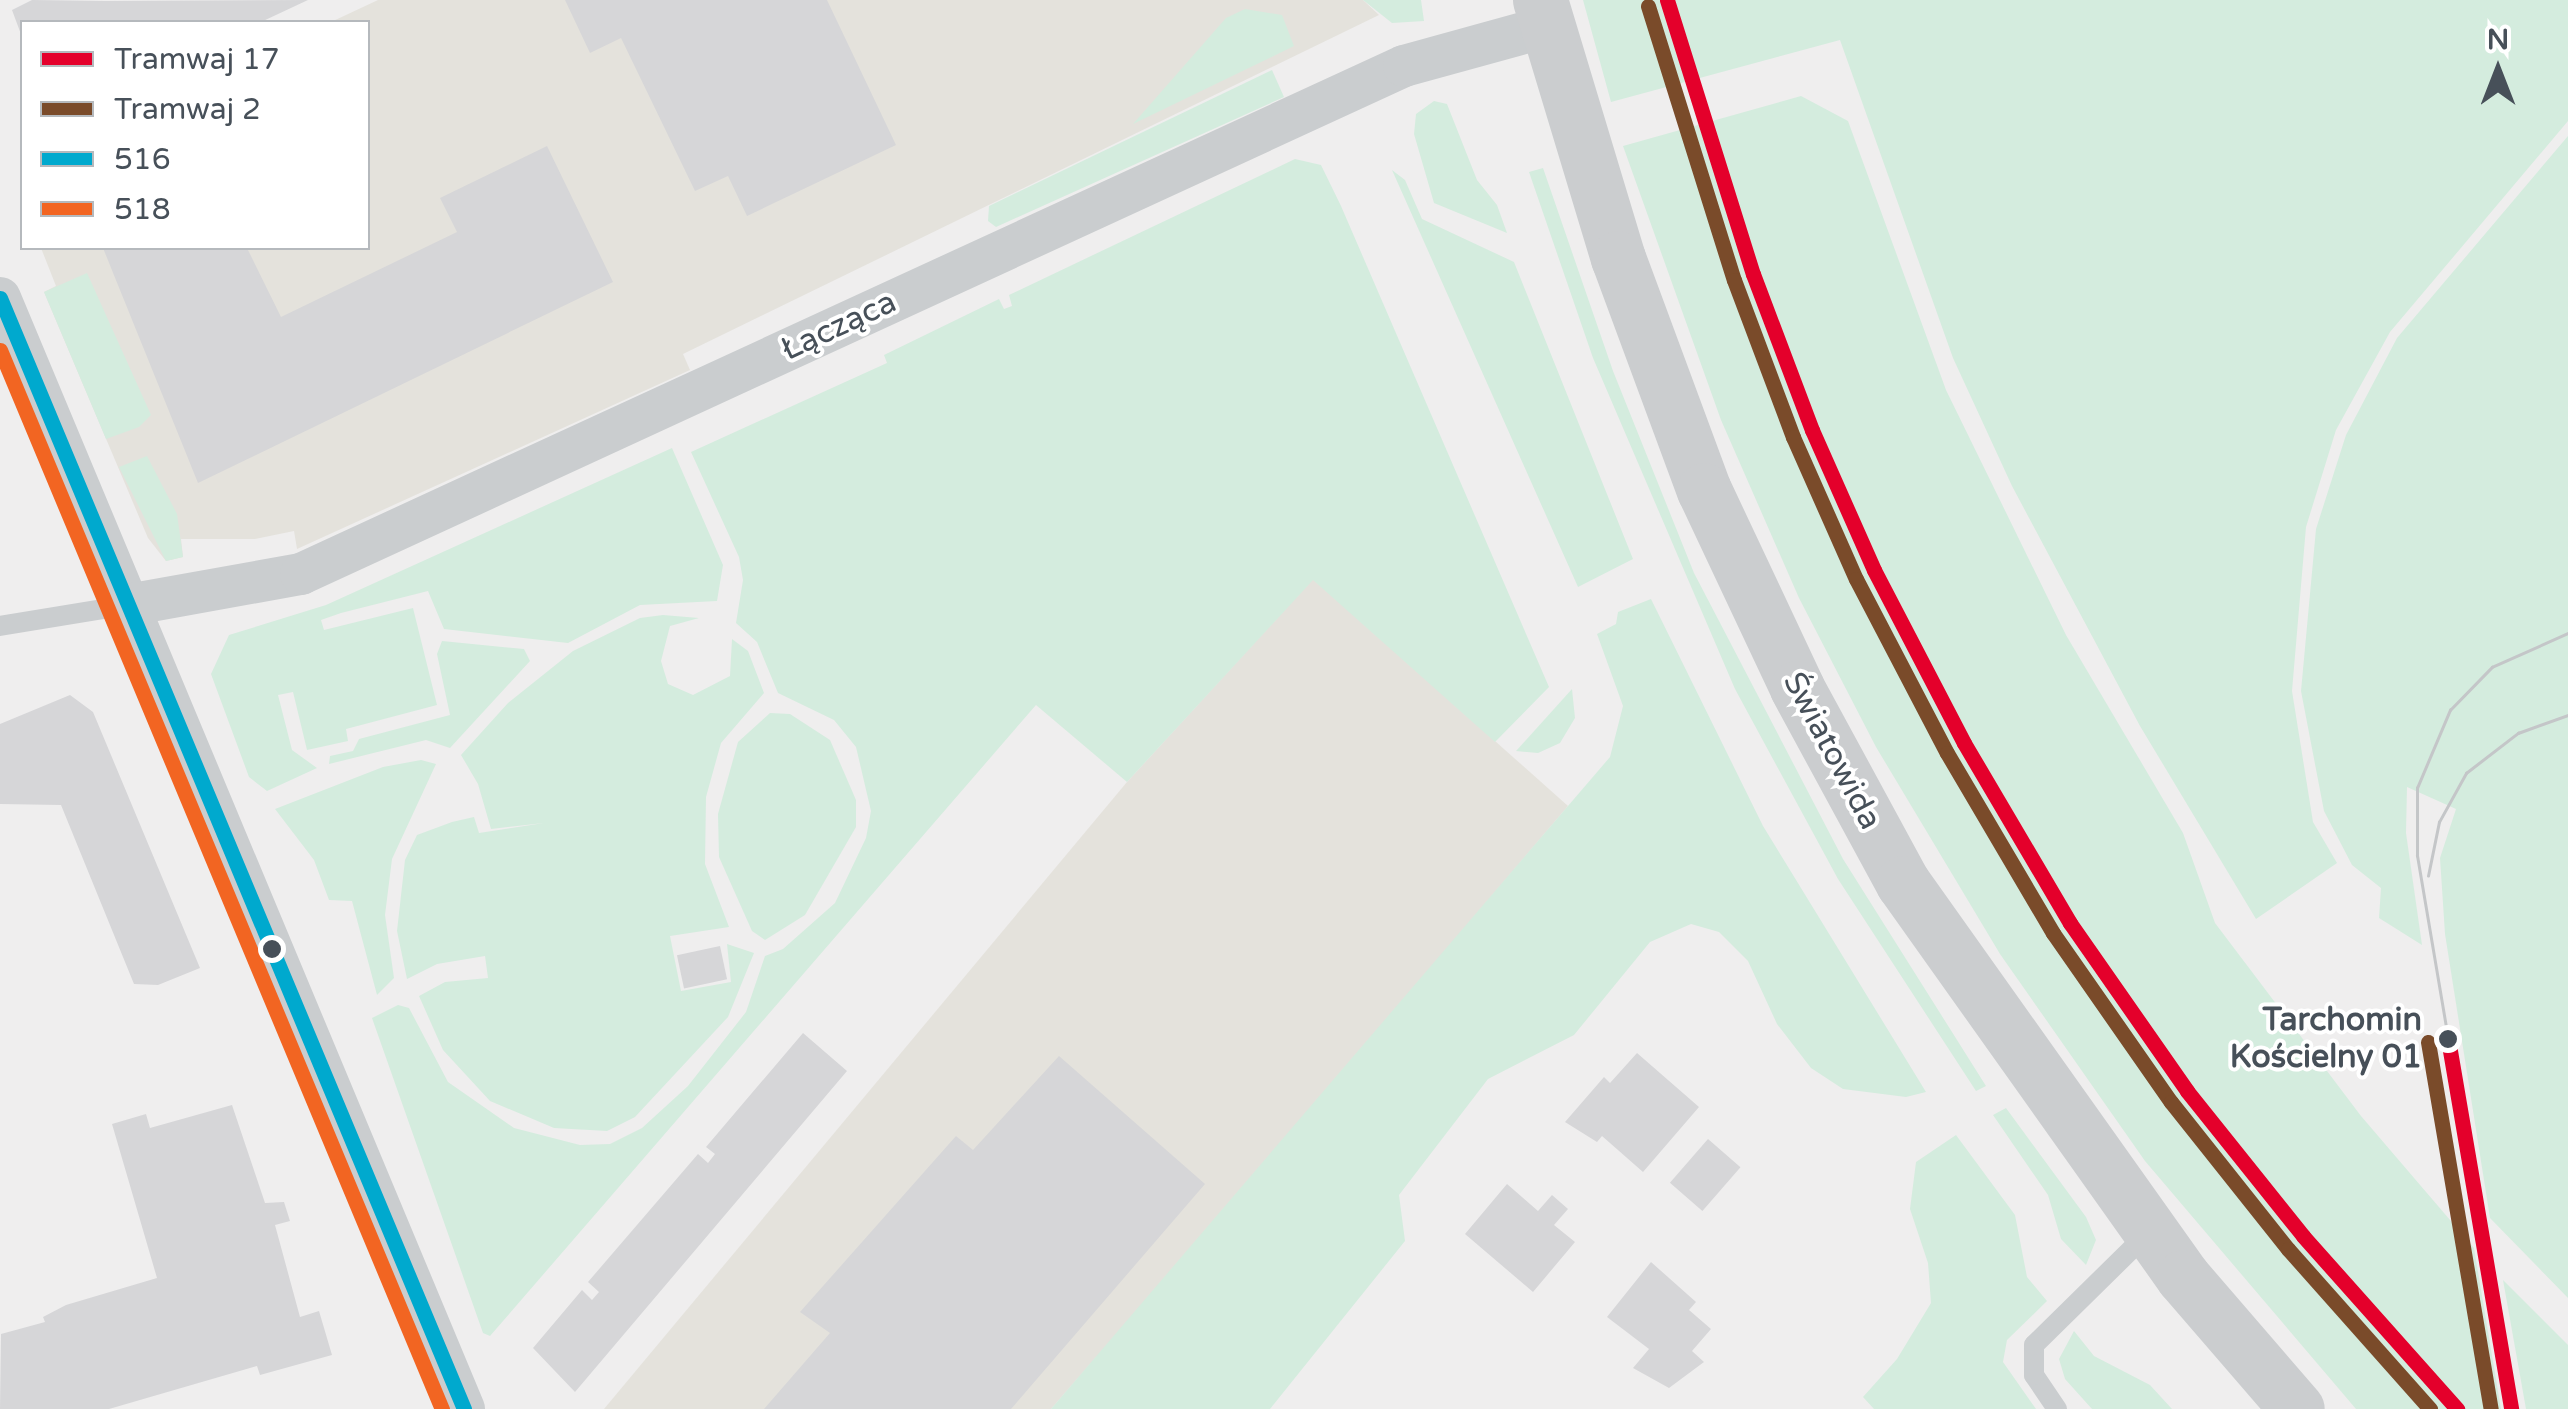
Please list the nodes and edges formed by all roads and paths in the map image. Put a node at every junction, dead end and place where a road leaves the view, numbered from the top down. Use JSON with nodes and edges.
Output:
{"nodes":[{"id":1,"x":1543,"y":14,"type":"edge"},
{"id":2,"x":0,"y":298,"type":"edge"},
{"id":3,"x":128,"y":606,"type":"junction"},
{"id":4,"x":0,"y":626,"type":"edge"},
{"id":5,"x":2150,"y":1231,"type":"junction"},
{"id":6,"x":457,"y":1392,"type":"edge"},
{"id":7,"x":2057,"y":1409,"type":"edge"},
{"id":8,"x":2297,"y":1409,"type":"edge"}],
"edges":[{"from":1,"to":3,"type":"street","name":"Łącząca"},
{"from":1,"to":5,"type":"street","name":"Światowida"},
{"from":2,"to":3,"type":"street"},
{"from":3,"to":4,"type":"lane"},
{"from":3,"to":6,"type":"street"},
{"from":5,"to":7,"type":"lane"},
{"from":5,"to":8,"type":"street","name":"Światowida"}]}
